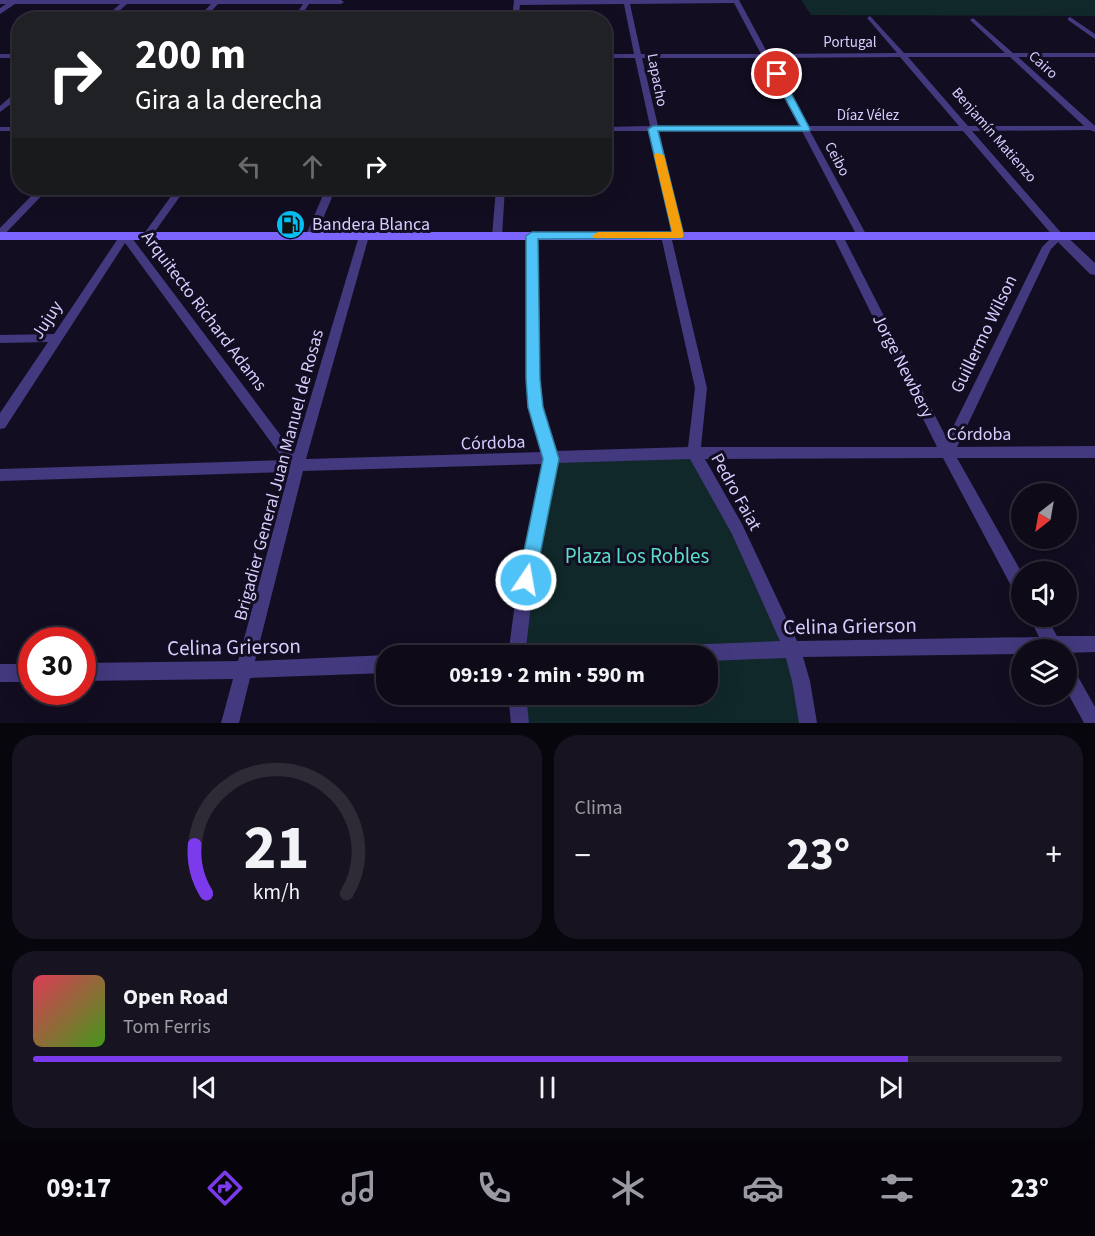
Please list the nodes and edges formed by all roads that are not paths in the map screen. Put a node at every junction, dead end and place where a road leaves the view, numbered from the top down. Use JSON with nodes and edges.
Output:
{"nodes":[{"id":1,"x":16,"y":1,"type":"edge"},
{"id":2,"x":126,"y":1,"type":"edge"},
{"id":3,"x":216,"y":1,"type":"edge"},
{"id":4,"x":308,"y":1,"type":"edge"},
{"id":5,"x":517,"y":1,"type":"edge"},
{"id":6,"x":626,"y":1,"type":"edge"},
{"id":7,"x":736,"y":1,"type":"edge"},
{"id":8,"x":0,"y":2,"type":"edge"},
{"id":9,"x":341,"y":2,"type":"dead end"},
{"id":10,"x":0,"y":12,"type":"edge"},
{"id":11,"x":114,"y":12,"type":"edge"},
{"id":12,"x":870,"y":18,"type":"dead end"},
{"id":13,"x":1070,"y":19,"type":"dead end"},
{"id":14,"x":973,"y":20,"type":"dead end"},
{"id":15,"x":1095,"y":37,"type":"edge"},
{"id":16,"x":612,"y":56,"type":"edge"},
{"id":17,"x":639,"y":56,"type":"junction"},
{"id":18,"x":767,"y":56,"type":"junction"},
{"id":19,"x":903,"y":56,"type":"junction"},
{"id":20,"x":1012,"y":56,"type":"junction"},
{"id":21,"x":1095,"y":56,"type":"edge"},
{"id":22,"x":12,"y":100,"type":"edge"},
{"id":23,"x":0,"y":110,"type":"edge"},
{"id":24,"x":966,"y":128,"type":"junction"},
{"id":25,"x":612,"y":129,"type":"edge"},
{"id":26,"x":653,"y":129,"type":"junction"},
{"id":27,"x":806,"y":129,"type":"junction"},
{"id":28,"x":1094,"y":129,"type":"edge"},
{"id":29,"x":37,"y":195,"type":"edge"},
{"id":30,"x":176,"y":195,"type":"edge"},
{"id":31,"x":328,"y":195,"type":"edge"},
{"id":32,"x":499,"y":195,"type":"edge"},
{"id":33,"x":0,"y":235,"type":"edge"},
{"id":34,"x":125,"y":236,"type":"junction"},
{"id":35,"x":148,"y":236,"type":"junction"},
{"id":36,"x":310,"y":236,"type":"junction"},
{"id":37,"x":364,"y":236,"type":"junction"},
{"id":38,"x":496,"y":236,"type":"junction"},
{"id":39,"x":532,"y":236,"type":"junction"},
{"id":40,"x":672,"y":236,"type":"junction"},
{"id":41,"x":838,"y":236,"type":"junction"},
{"id":42,"x":862,"y":236,"type":"junction"},
{"id":43,"x":1059,"y":236,"type":"junction"},
{"id":44,"x":1095,"y":236,"type":"edge"},
{"id":45,"x":1095,"y":271,"type":"edge"},
{"id":46,"x":57,"y":338,"type":"junction"},
{"id":47,"x":0,"y":339,"type":"edge"},
{"id":48,"x":0,"y":424,"type":"edge"},
{"id":49,"x":1095,"y":452,"type":"edge"},
{"id":50,"x":694,"y":453,"type":"junction"},
{"id":51,"x":946,"y":453,"type":"junction"},
{"id":52,"x":551,"y":459,"type":"junction"},
{"id":53,"x":297,"y":466,"type":"junction"},
{"id":54,"x":0,"y":475,"type":"edge"},
{"id":55,"x":1011,"y":569,"type":"edge"},
{"id":56,"x":1095,"y":644,"type":"edge"},
{"id":57,"x":517,"y":645,"type":"edge"},
{"id":58,"x":1077,"y":645,"type":"edge"},
{"id":59,"x":1011,"y":647,"type":"edge"},
{"id":60,"x":792,"y":649,"type":"junction"},
{"id":61,"x":718,"y":652,"type":"edge"},
{"id":62,"x":376,"y":664,"type":"edge"},
{"id":63,"x":244,"y":670,"type":"junction"},
{"id":64,"x":96,"y":672,"type":"edge"},
{"id":65,"x":0,"y":673,"type":"edge"},
{"id":66,"x":18,"y":673,"type":"edge"},
{"id":67,"x":1077,"y":692,"type":"edge"},
{"id":68,"x":518,"y":705,"type":"edge"},
{"id":69,"x":230,"y":723,"type":"edge"},
{"id":70,"x":520,"y":723,"type":"edge"},
{"id":71,"x":808,"y":723,"type":"edge"},
{"id":72,"x":1094,"y":723,"type":"edge"}],
"edges":[{"from":1,"to":2,"type":"street"},
{"from":1,"to":8,"type":"street"},
{"from":1,"to":10,"type":"street"},
{"from":2,"to":3,"type":"street"},
{"from":2,"to":11,"type":"street"},
{"from":3,"to":4,"type":"street"},
{"from":4,"to":9,"type":"street"},
{"from":5,"to":6,"type":"street"},
{"from":6,"to":7,"type":"street"},
{"from":6,"to":17,"type":"street","name":"Lapacho"},
{"from":7,"to":18,"type":"street","name":"Ceibo"},
{"from":12,"to":19,"type":"street","name":"Benjamín Matienzo"},
{"from":13,"to":15,"type":"street"},
{"from":14,"to":20,"type":"street","name":"Cairo"},
{"from":16,"to":17,"type":"street","name":"Portugal"},
{"from":17,"to":18,"type":"street","name":"Portugal"},
{"from":17,"to":26,"type":"street","name":"Lapacho"},
{"from":18,"to":19,"type":"street","name":"Portugal"},
{"from":18,"to":27,"type":"street","name":"Ceibo"},
{"from":19,"to":20,"type":"street","name":"Portugal"},
{"from":19,"to":24,"type":"street","name":"Benjamín Matienzo"},
{"from":20,"to":21,"type":"street","name":"Portugal"},
{"from":20,"to":28,"type":"street","name":"Cairo"},
{"from":22,"to":23,"type":"street"},
{"from":24,"to":27,"type":"street","name":"Díaz Vélez"},
{"from":24,"to":28,"type":"street","name":"Díaz Vélez"},
{"from":24,"to":43,"type":"street","name":"Benjamín Matienzo"},
{"from":25,"to":26,"type":"street","name":"Díaz Vélez"},
{"from":26,"to":27,"type":"street","name":"Díaz Vélez"},
{"from":26,"to":40,"type":"street","name":"Lapacho"},
{"from":27,"to":42,"type":"street","name":"Ceibo"},
{"from":29,"to":33,"type":"street"},
{"from":30,"to":35,"type":"street"},
{"from":31,"to":36,"type":"street"},
{"from":32,"to":38,"type":"street"},
{"from":33,"to":34,"type":"main road"},
{"from":34,"to":35,"type":"main road"},
{"from":34,"to":46,"type":"street","name":"Jujuy"},
{"from":34,"to":53,"type":"street","name":"Arquitecto Richard Adams"},
{"from":35,"to":36,"type":"main road"},
{"from":36,"to":37,"type":"main road"},
{"from":37,"to":38,"type":"main road"},
{"from":37,"to":53,"type":"street","name":"Brigadier General Juan Manuel de Rosas"},
{"from":38,"to":39,"type":"main road"},
{"from":39,"to":40,"type":"main road"},
{"from":39,"to":52,"type":"street"},
{"from":40,"to":41,"type":"main road"},
{"from":40,"to":50,"type":"street","name":"Pedro Faiat"},
{"from":41,"to":42,"type":"main road"},
{"from":41,"to":51,"type":"street","name":"Jorge Newbery"},
{"from":42,"to":43,"type":"main road"},
{"from":43,"to":44,"type":"main road"},
{"from":43,"to":45,"type":"street","name":"Benjamín Matienzo"},
{"from":43,"to":51,"type":"street","name":"Guillermo Wilson"},
{"from":46,"to":47,"type":"street"},
{"from":46,"to":48,"type":"street","name":"Jujuy"},
{"from":49,"to":51,"type":"street","name":"Córdoba"},
{"from":50,"to":51,"type":"street","name":"Córdoba"},
{"from":50,"to":52,"type":"street","name":"Córdoba"},
{"from":50,"to":60,"type":"street","name":"Pedro Faiat"},
{"from":51,"to":55,"type":"street","name":"Jorge Newbery"},
{"from":52,"to":53,"type":"street","name":"Córdoba"},
{"from":52,"to":57,"type":"street"},
{"from":53,"to":54,"type":"street","name":"Córdoba"},
{"from":53,"to":63,"type":"street","name":"Brigadier General Juan Manuel de Rosas"},
{"from":56,"to":58,"type":"street","name":"Celina Grierson"},
{"from":59,"to":60,"type":"street","name":"Celina Grierson"},
{"from":60,"to":61,"type":"street","name":"Celina Grierson"},
{"from":60,"to":71,"type":"street","name":"Pedro Faiat"},
{"from":62,"to":63,"type":"street","name":"Celina Grierson"},
{"from":63,"to":64,"type":"street","name":"Celina Grierson"},
{"from":63,"to":69,"type":"street","name":"Brigadier General Juan Manuel de Rosas"},
{"from":65,"to":66,"type":"street"},
{"from":67,"to":72,"type":"street"},
{"from":68,"to":70,"type":"street"}]}
